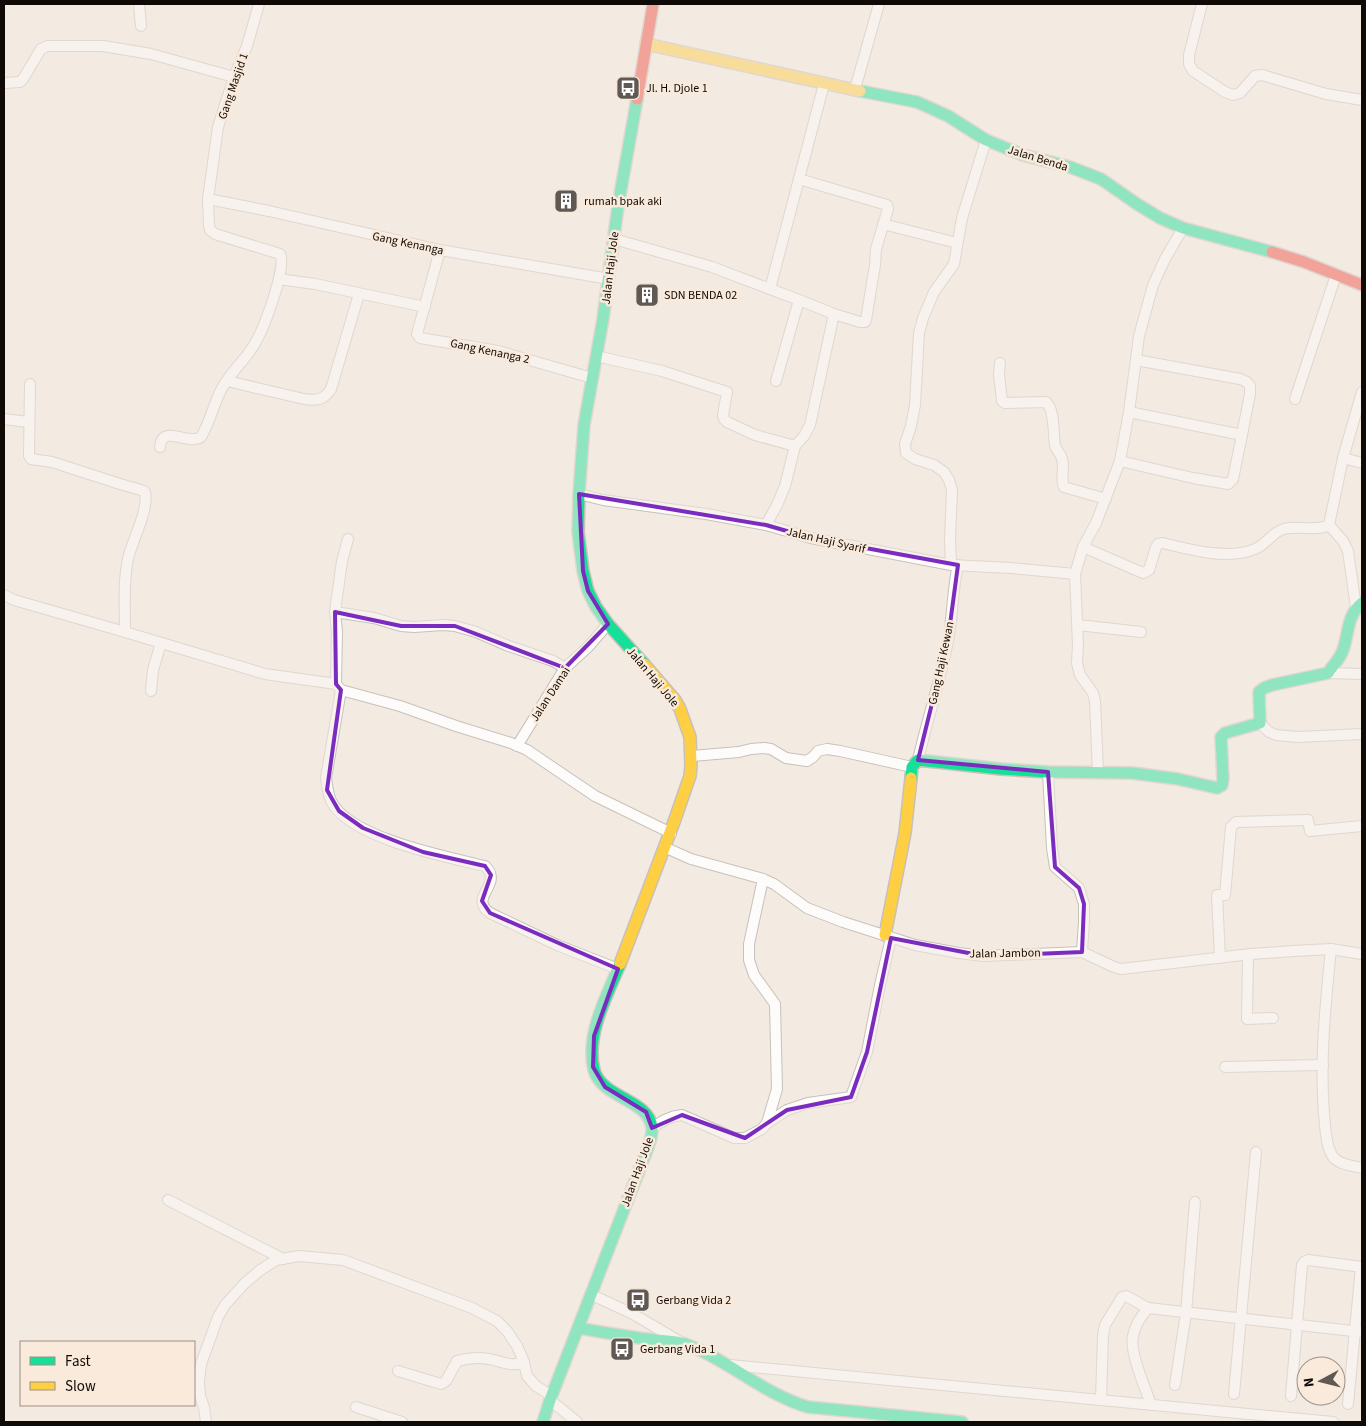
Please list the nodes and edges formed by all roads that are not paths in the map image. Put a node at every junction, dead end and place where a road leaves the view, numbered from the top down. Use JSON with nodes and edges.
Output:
{"nodes":[{"id":1,"x":138,"y":4,"type":"edge"},
{"id":2,"x":259,"y":4,"type":"edge"},
{"id":3,"x":652,"y":4,"type":"edge"},
{"id":4,"x":879,"y":4,"type":"edge"},
{"id":5,"x":1202,"y":4,"type":"edge"},
{"id":6,"x":141,"y":26,"type":"dead end"},
{"id":7,"x":646,"y":44,"type":"junction"},
{"id":8,"x":234,"y":77,"type":"junction"},
{"id":9,"x":4,"y":83,"type":"edge"},
{"id":10,"x":824,"y":84,"type":"junction"},
{"id":11,"x":855,"y":90,"type":"junction"},
{"id":12,"x":1362,"y":100,"type":"edge"},
{"id":13,"x":986,"y":140,"type":"junction"},
{"id":14,"x":799,"y":179,"type":"junction"},
{"id":15,"x":208,"y":199,"type":"junction"},
{"id":16,"x":883,"y":224,"type":"junction"},
{"id":17,"x":1183,"y":228,"type":"junction"},
{"id":18,"x":614,"y":239,"type":"junction"},
{"id":19,"x":957,"y":243,"type":"junction"},
{"id":20,"x":440,"y":250,"type":"junction"},
{"id":21,"x":1336,"y":275,"type":"junction"},
{"id":22,"x":278,"y":279,"type":"junction"},
{"id":23,"x":609,"y":279,"type":"junction"},
{"id":24,"x":1362,"y":285,"type":"edge"},
{"id":25,"x":770,"y":289,"type":"junction"},
{"id":26,"x":359,"y":294,"type":"junction"},
{"id":27,"x":799,"y":300,"type":"junction"},
{"id":28,"x":424,"y":307,"type":"junction"},
{"id":29,"x":834,"y":314,"type":"junction"},
{"id":30,"x":596,"y":356,"type":"junction"},
{"id":31,"x":1136,"y":360,"type":"junction"},
{"id":32,"x":1000,"y":363,"type":"dead end"},
{"id":33,"x":592,"y":378,"type":"junction"},
{"id":34,"x":227,"y":381,"type":"junction"},
{"id":35,"x":776,"y":381,"type":"dead end"},
{"id":36,"x":30,"y":384,"type":"dead end"},
{"id":37,"x":1362,"y":392,"type":"edge"},
{"id":38,"x":1295,"y":399,"type":"dead end"},
{"id":39,"x":1129,"y":412,"type":"junction"},
{"id":40,"x":4,"y":419,"type":"edge"},
{"id":41,"x":28,"y":422,"type":"junction"},
{"id":42,"x":1242,"y":436,"type":"junction"},
{"id":43,"x":795,"y":446,"type":"junction"},
{"id":44,"x":160,"y":448,"type":"dead end"},
{"id":45,"x":1343,"y":458,"type":"junction"},
{"id":46,"x":1120,"y":461,"type":"junction"},
{"id":47,"x":1362,"y":463,"type":"edge"},
{"id":48,"x":579,"y":494,"type":"junction"},
{"id":49,"x":1106,"y":499,"type":"junction"},
{"id":50,"x":1329,"y":524,"type":"junction"},
{"id":51,"x":766,"y":525,"type":"junction"},
{"id":52,"x":348,"y":539,"type":"dead end"},
{"id":53,"x":1083,"y":547,"type":"junction"},
{"id":54,"x":955,"y":565,"type":"junction"},
{"id":55,"x":1075,"y":574,"type":"junction"},
{"id":56,"x":4,"y":595,"type":"edge"},
{"id":57,"x":1359,"y":605,"type":"edge"},
{"id":58,"x":335,"y":612,"type":"junction"},
{"id":59,"x":608,"y":624,"type":"junction"},
{"id":60,"x":1078,"y":625,"type":"junction"},
{"id":61,"x":125,"y":632,"type":"junction"},
{"id":62,"x":1141,"y":632,"type":"dead end"},
{"id":63,"x":161,"y":643,"type":"junction"},
{"id":64,"x":565,"y":668,"type":"junction"},
{"id":65,"x":1328,"y":673,"type":"junction"},
{"id":66,"x":1362,"y":674,"type":"edge"},
{"id":67,"x":338,"y":687,"type":"junction"},
{"id":68,"x":151,"y":691,"type":"dead end"},
{"id":69,"x":1260,"y":723,"type":"junction"},
{"id":70,"x":1362,"y":734,"type":"edge"},
{"id":71,"x":517,"y":746,"type":"junction"},
{"id":72,"x":692,"y":756,"type":"junction"},
{"id":73,"x":915,"y":764,"type":"junction"},
{"id":74,"x":1048,"y":772,"type":"junction"},
{"id":75,"x":1098,"y":772,"type":"junction"},
{"id":76,"x":1362,"y":826,"type":"edge"},
{"id":77,"x":671,"y":832,"type":"junction"},
{"id":78,"x":664,"y":847,"type":"junction"},
{"id":79,"x":763,"y":880,"type":"junction"},
{"id":80,"x":888,"y":936,"type":"junction"},
{"id":81,"x":1330,"y":949,"type":"junction"},
{"id":82,"x":1082,"y":952,"type":"junction"},
{"id":83,"x":1362,"y":954,"type":"edge"},
{"id":84,"x":1248,"y":955,"type":"junction"},
{"id":85,"x":1220,"y":958,"type":"junction"},
{"id":86,"x":618,"y":969,"type":"junction"},
{"id":87,"x":1273,"y":1018,"type":"dead end"},
{"id":88,"x":1323,"y":1065,"type":"junction"},
{"id":89,"x":1225,"y":1067,"type":"dead end"},
{"id":90,"x":767,"y":1123,"type":"junction"},
{"id":91,"x":652,"y":1128,"type":"junction"},
{"id":92,"x":1256,"y":1152,"type":"dead end"},
{"id":93,"x":1362,"y":1168,"type":"edge"},
{"id":94,"x":168,"y":1200,"type":"dead end"},
{"id":95,"x":1195,"y":1202,"type":"dead end"},
{"id":96,"x":283,"y":1259,"type":"junction"},
{"id":97,"x":1362,"y":1267,"type":"edge"},
{"id":98,"x":592,"y":1294,"type":"junction"},
{"id":99,"x":1148,"y":1308,"type":"junction"},
{"id":100,"x":1186,"y":1313,"type":"junction"},
{"id":101,"x":1242,"y":1319,"type":"junction"},
{"id":102,"x":1298,"y":1325,"type":"junction"},
{"id":103,"x":579,"y":1328,"type":"junction"},
{"id":104,"x":1358,"y":1331,"type":"edge"},
{"id":105,"x":684,"y":1343,"type":"junction"},
{"id":106,"x":524,"y":1362,"type":"junction"},
{"id":107,"x":729,"y":1365,"type":"junction"},
{"id":108,"x":398,"y":1371,"type":"dead end"},
{"id":109,"x":1175,"y":1385,"type":"dead end"},
{"id":110,"x":1234,"y":1394,"type":"dead end"},
{"id":111,"x":1291,"y":1396,"type":"dead end"},
{"id":112,"x":551,"y":1398,"type":"junction"},
{"id":113,"x":1101,"y":1400,"type":"junction"},
{"id":114,"x":1348,"y":1404,"type":"dead end"},
{"id":115,"x":1151,"y":1405,"type":"junction"},
{"id":116,"x":356,"y":1407,"type":"dead end"},
{"id":117,"x":206,"y":1422,"type":"edge"},
{"id":118,"x":402,"y":1422,"type":"edge"},
{"id":119,"x":543,"y":1422,"type":"edge"},
{"id":120,"x":577,"y":1422,"type":"edge"},
{"id":121,"x":962,"y":1422,"type":"edge"},
{"id":122,"x":1333,"y":1422,"type":"edge"}],
"edges":[{"from":1,"to":6,"type":"street"},
{"from":2,"to":8,"type":"street","name":"Gang Masjid 1"},
{"from":3,"to":7,"type":"street","name":"Jalan Haji Jole"},
{"from":4,"to":11,"type":"street"},
{"from":5,"to":12,"type":"street"},
{"from":7,"to":10,"type":"street","name":"Jalan Benda"},
{"from":7,"to":18,"type":"street","name":"Jalan Haji Jole"},
{"from":8,"to":9,"type":"street"},
{"from":8,"to":15,"type":"street","name":"Gang Masjid 1"},
{"from":10,"to":11,"type":"street","name":"Jalan Benda"},
{"from":10,"to":14,"type":"street"},
{"from":11,"to":13,"type":"street","name":"Jalan Benda"},
{"from":13,"to":17,"type":"street","name":"Jalan Benda"},
{"from":13,"to":19,"type":"street"},
{"from":14,"to":16,"type":"street"},
{"from":14,"to":25,"type":"street"},
{"from":15,"to":20,"type":"street","name":"Gang Kenanga"},
{"from":15,"to":22,"type":"street","name":"Gang Masjid 1"},
{"from":16,"to":19,"type":"street"},
{"from":16,"to":29,"type":"street"},
{"from":17,"to":21,"type":"street","name":"Jalan Benda"},
{"from":17,"to":31,"type":"street"},
{"from":18,"to":23,"type":"street","name":"Jalan Haji Jole"},
{"from":18,"to":25,"type":"street"},
{"from":19,"to":54,"type":"street","name":"Gang Haji Kewan"},
{"from":20,"to":23,"type":"street","name":"Gang Kenanga"},
{"from":20,"to":28,"type":"street"},
{"from":21,"to":24,"type":"street","name":"Jalan Benda"},
{"from":21,"to":38,"type":"street"},
{"from":22,"to":26,"type":"street"},
{"from":22,"to":34,"type":"street"},
{"from":23,"to":30,"type":"street","name":"Jalan Haji Jole"},
{"from":25,"to":27,"type":"street"},
{"from":26,"to":28,"type":"street"},
{"from":26,"to":34,"type":"street"},
{"from":27,"to":29,"type":"street"},
{"from":27,"to":35,"type":"street"},
{"from":28,"to":33,"type":"street","name":"Gang Kenanga 2"},
{"from":29,"to":43,"type":"street"},
{"from":30,"to":33,"type":"street","name":"Jalan Haji Jole"},
{"from":30,"to":43,"type":"street"},
{"from":31,"to":39,"type":"street"},
{"from":31,"to":42,"type":"street"},
{"from":32,"to":49,"type":"street"},
{"from":33,"to":48,"type":"street","name":"Jalan Haji Jole"},
{"from":34,"to":44,"type":"street"},
{"from":36,"to":41,"type":"street"},
{"from":37,"to":45,"type":"street"},
{"from":39,"to":42,"type":"street"},
{"from":39,"to":46,"type":"street"},
{"from":40,"to":41,"type":"street"},
{"from":41,"to":61,"type":"street"},
{"from":42,"to":46,"type":"street"},
{"from":43,"to":51,"type":"street"},
{"from":45,"to":47,"type":"street"},
{"from":45,"to":50,"type":"street"},
{"from":46,"to":49,"type":"street"},
{"from":48,"to":51,"type":"street","name":"Jalan Haji Syarif"},
{"from":48,"to":59,"type":"street","name":"Jalan Haji Jole"},
{"from":49,"to":53,"type":"street"},
{"from":50,"to":53,"type":"street"},
{"from":50,"to":57,"type":"street"},
{"from":51,"to":54,"type":"street","name":"Jalan Haji Syarif"},
{"from":52,"to":58,"type":"street"},
{"from":53,"to":55,"type":"street"},
{"from":54,"to":55,"type":"street","name":"Jalan Haji Syarif"},
{"from":54,"to":73,"type":"street","name":"Gang Haji Kewan"},
{"from":55,"to":60,"type":"street"},
{"from":56,"to":61,"type":"street"},
{"from":57,"to":65,"type":"street"},
{"from":58,"to":64,"type":"street"},
{"from":58,"to":67,"type":"street"},
{"from":59,"to":64,"type":"street","name":"Jalan Damai"},
{"from":59,"to":72,"type":"street","name":"Jalan Haji Jole"},
{"from":60,"to":62,"type":"street"},
{"from":60,"to":75,"type":"street"},
{"from":61,"to":63,"type":"street"},
{"from":63,"to":67,"type":"street"},
{"from":63,"to":68,"type":"street"},
{"from":64,"to":71,"type":"street","name":"Jalan Damai"},
{"from":65,"to":66,"type":"street"},
{"from":65,"to":69,"type":"street"},
{"from":67,"to":71,"type":"street"},
{"from":67,"to":86,"type":"street"},
{"from":69,"to":70,"type":"street"},
{"from":69,"to":75,"type":"street"},
{"from":71,"to":77,"type":"street"},
{"from":72,"to":73,"type":"street"},
{"from":72,"to":77,"type":"street","name":"Jalan Haji Jole"},
{"from":73,"to":74,"type":"street"},
{"from":73,"to":80,"type":"street"},
{"from":74,"to":75,"type":"street"},
{"from":74,"to":82,"type":"street"},
{"from":76,"to":85,"type":"street"},
{"from":77,"to":78,"type":"street","name":"Jalan Haji Jole"},
{"from":78,"to":79,"type":"street","name":"Jalan Jambon"},
{"from":78,"to":86,"type":"street","name":"Jalan Haji Jole"},
{"from":79,"to":80,"type":"street","name":"Jalan Jambon"},
{"from":79,"to":90,"type":"street"},
{"from":80,"to":82,"type":"street","name":"Jalan Jambon"},
{"from":80,"to":90,"type":"street"},
{"from":81,"to":83,"type":"street","name":"Jalan Jambon"},
{"from":81,"to":84,"type":"street","name":"Jalan Jambon"},
{"from":81,"to":88,"type":"street"},
{"from":82,"to":85,"type":"street","name":"Jalan Jambon"},
{"from":84,"to":85,"type":"street","name":"Jalan Jambon"},
{"from":84,"to":87,"type":"street"},
{"from":86,"to":91,"type":"street","name":"Jalan Haji Jole"},
{"from":88,"to":89,"type":"street"},
{"from":88,"to":93,"type":"street"},
{"from":90,"to":91,"type":"street"},
{"from":91,"to":98,"type":"street","name":"Jalan Haji Jole"},
{"from":92,"to":101,"type":"street"},
{"from":94,"to":96,"type":"street"},
{"from":95,"to":100,"type":"street"},
{"from":96,"to":106,"type":"street"},
{"from":96,"to":117,"type":"street"},
{"from":97,"to":102,"type":"street"},
{"from":97,"to":104,"type":"street"},
{"from":98,"to":103,"type":"street","name":"Jalan Haji Jole"},
{"from":98,"to":105,"type":"street"},
{"from":99,"to":100,"type":"street"},
{"from":99,"to":113,"type":"street"},
{"from":99,"to":115,"type":"street"},
{"from":100,"to":101,"type":"street"},
{"from":100,"to":109,"type":"street"},
{"from":101,"to":102,"type":"street"},
{"from":101,"to":110,"type":"street"},
{"from":102,"to":104,"type":"street"},
{"from":102,"to":111,"type":"street"},
{"from":103,"to":105,"type":"street"},
{"from":103,"to":112,"type":"street","name":"Jalan Haji Jole"},
{"from":104,"to":114,"type":"street"},
{"from":105,"to":107,"type":"street"},
{"from":106,"to":108,"type":"street"},
{"from":106,"to":112,"type":"street"},
{"from":107,"to":113,"type":"street"},
{"from":107,"to":121,"type":"street"},
{"from":112,"to":119,"type":"street","name":"Jalan Haji Jole"},
{"from":112,"to":120,"type":"street"},
{"from":113,"to":115,"type":"street"},
{"from":115,"to":122,"type":"street"},
{"from":116,"to":118,"type":"street"}]}
